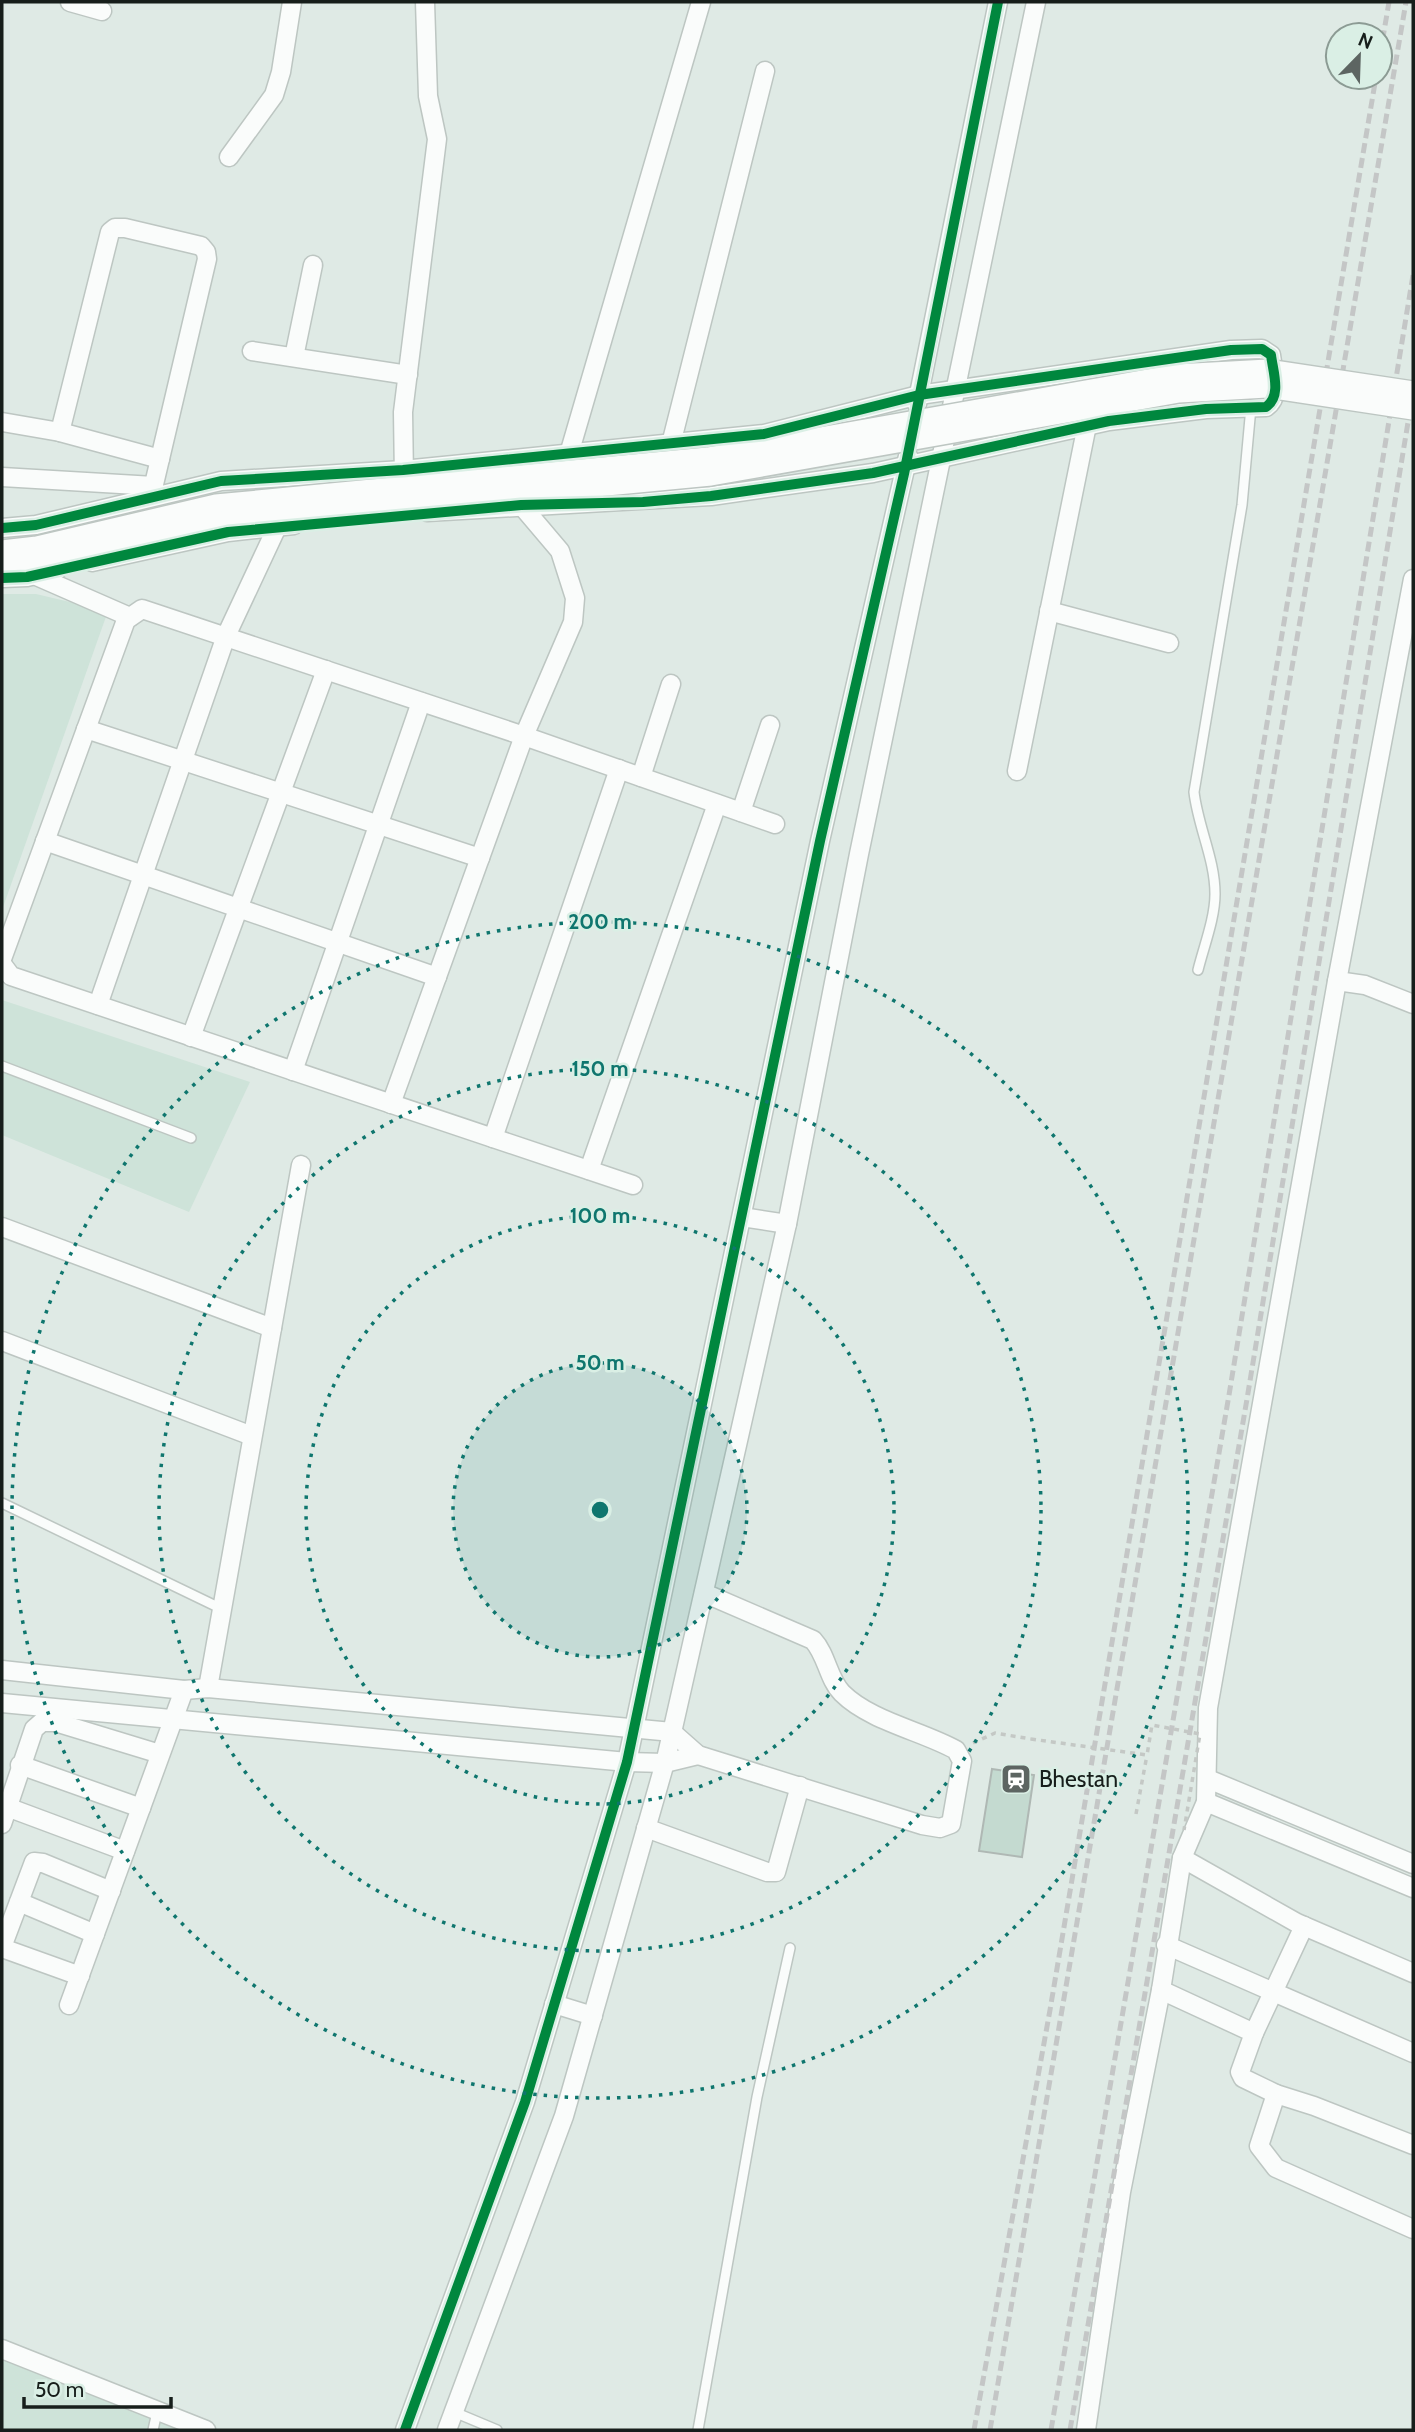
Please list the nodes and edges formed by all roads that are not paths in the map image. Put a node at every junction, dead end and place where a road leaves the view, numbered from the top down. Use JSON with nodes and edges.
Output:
{"nodes":[{"id":1,"x":70,"y":2,"type":"edge"},
{"id":2,"x":292,"y":2,"type":"edge"},
{"id":3,"x":425,"y":2,"type":"edge"},
{"id":4,"x":702,"y":2,"type":"edge"},
{"id":5,"x":998,"y":2,"type":"edge"},
{"id":6,"x":1036,"y":2,"type":"edge"},
{"id":7,"x":102,"y":11,"type":"dead end"},
{"id":8,"x":765,"y":71,"type":"dead end"},
{"id":9,"x":229,"y":158,"type":"dead end"},
{"id":10,"x":313,"y":265,"type":"dead end"},
{"id":11,"x":252,"y":351,"type":"dead end"},
{"id":12,"x":294,"y":357,"type":"junction"},
{"id":13,"x":408,"y":375,"type":"junction"},
{"id":14,"x":956,"y":390,"type":"junction"},
{"id":15,"x":1413,"y":392,"type":"edge"},
{"id":16,"x":919,"y":395,"type":"junction"},
{"id":17,"x":1251,"y":407,"type":"junction"},
{"id":18,"x":1413,"y":409,"type":"edge"},
{"id":19,"x":2,"y":422,"type":"edge"},
{"id":20,"x":1087,"y":425,"type":"junction"},
{"id":21,"x":60,"y":432,"type":"junction"},
{"id":22,"x":671,"y":444,"type":"junction"},
{"id":23,"x":569,"y":454,"type":"junction"},
{"id":24,"x":943,"y":457,"type":"junction"},
{"id":25,"x":160,"y":459,"type":"junction"},
{"id":26,"x":906,"y":465,"type":"junction"},
{"id":27,"x":403,"y":470,"type":"junction"},
{"id":28,"x":2,"y":477,"type":"edge"},
{"id":29,"x":153,"y":492,"type":"junction"},
{"id":30,"x":521,"y":505,"type":"junction"},
{"id":31,"x":406,"y":514,"type":"junction"},
{"id":32,"x":277,"y":527,"type":"junction"},
{"id":33,"x":2,"y":528,"type":"edge"},
{"id":34,"x":2,"y":551,"type":"edge"},
{"id":35,"x":2,"y":568,"type":"edge"},
{"id":36,"x":34,"y":575,"type":"junction"},
{"id":37,"x":2,"y":578,"type":"edge"},
{"id":38,"x":1413,"y":579,"type":"edge"},
{"id":39,"x":1049,"y":611,"type":"junction"},
{"id":40,"x":130,"y":617,"type":"junction"},
{"id":41,"x":226,"y":636,"type":"junction"},
{"id":42,"x":1169,"y":643,"type":"dead end"},
{"id":43,"x":326,"y":670,"type":"junction"},
{"id":44,"x":671,"y":684,"type":"dead end"},
{"id":45,"x":421,"y":702,"type":"junction"},
{"id":46,"x":769,"y":724,"type":"dead end"},
{"id":47,"x":86,"y":729,"type":"junction"},
{"id":48,"x":524,"y":736,"type":"junction"},
{"id":49,"x":183,"y":760,"type":"junction"},
{"id":50,"x":619,"y":769,"type":"junction"},
{"id":51,"x":1017,"y":771,"type":"dead end"},
{"id":52,"x":641,"y":777,"type":"junction"},
{"id":53,"x":281,"y":793,"type":"junction"},
{"id":54,"x":717,"y":804,"type":"junction"},
{"id":55,"x":741,"y":812,"type":"junction"},
{"id":56,"x":775,"y":824,"type":"dead end"},
{"id":57,"x":379,"y":825,"type":"junction"},
{"id":58,"x":46,"y":841,"type":"junction"},
{"id":59,"x":480,"y":858,"type":"junction"},
{"id":60,"x":143,"y":875,"type":"junction"},
{"id":61,"x":238,"y":908,"type":"junction"},
{"id":62,"x":338,"y":943,"type":"junction"},
{"id":63,"x":2,"y":959,"type":"edge"},
{"id":64,"x":2,"y":964,"type":"edge"},
{"id":65,"x":1198,"y":970,"type":"dead end"},
{"id":66,"x":437,"y":978,"type":"junction"},
{"id":67,"x":1337,"y":981,"type":"junction"},
{"id":68,"x":1413,"y":1004,"type":"edge"},
{"id":69,"x":98,"y":1005,"type":"junction"},
{"id":70,"x":191,"y":1037,"type":"junction"},
{"id":71,"x":2,"y":1066,"type":"edge"},
{"id":72,"x":293,"y":1071,"type":"junction"},
{"id":73,"x":391,"y":1104,"type":"junction"},
{"id":74,"x":191,"y":1138,"type":"dead end"},
{"id":75,"x":493,"y":1138,"type":"junction"},
{"id":76,"x":301,"y":1165,"type":"dead end"},
{"id":77,"x":589,"y":1170,"type":"junction"},
{"id":78,"x":633,"y":1185,"type":"dead end"},
{"id":79,"x":742,"y":1217,"type":"junction"},
{"id":80,"x":787,"y":1224,"type":"junction"},
{"id":81,"x":2,"y":1227,"type":"edge"},
{"id":82,"x":272,"y":1328,"type":"junction"},
{"id":83,"x":2,"y":1341,"type":"edge"},
{"id":84,"x":253,"y":1436,"type":"junction"},
{"id":85,"x":2,"y":1503,"type":"edge"},
{"id":86,"x":704,"y":1593,"type":"junction"},
{"id":87,"x":222,"y":1609,"type":"junction"},
{"id":88,"x":2,"y":1670,"type":"edge"},
{"id":89,"x":208,"y":1688,"type":"junction"},
{"id":90,"x":184,"y":1690,"type":"junction"},
{"id":91,"x":2,"y":1703,"type":"edge"},
{"id":92,"x":172,"y":1721,"type":"junction"},
{"id":93,"x":634,"y":1729,"type":"junction"},
{"id":94,"x":672,"y":1732,"type":"junction"},
{"id":95,"x":160,"y":1754,"type":"junction"},
{"id":96,"x":698,"y":1755,"type":"junction"},
{"id":97,"x":627,"y":1762,"type":"junction"},
{"id":98,"x":664,"y":1763,"type":"junction"},
{"id":99,"x":20,"y":1765,"type":"junction"},
{"id":100,"x":1208,"y":1779,"type":"junction"},
{"id":101,"x":800,"y":1786,"type":"junction"},
{"id":102,"x":1206,"y":1802,"type":"junction"},
{"id":103,"x":141,"y":1808,"type":"junction"},
{"id":104,"x":4,"y":1816,"type":"edge"},
{"id":105,"x":646,"y":1828,"type":"junction"},
{"id":106,"x":125,"y":1851,"type":"junction"},
{"id":107,"x":1182,"y":1858,"type":"junction"},
{"id":108,"x":1413,"y":1864,"type":"edge"},
{"id":109,"x":1413,"y":1888,"type":"edge"},
{"id":110,"x":111,"y":1891,"type":"junction"},
{"id":111,"x":19,"y":1902,"type":"junction"},
{"id":112,"x":1304,"y":1926,"type":"junction"},
{"id":113,"x":95,"y":1934,"type":"junction"},
{"id":114,"x":1166,"y":1945,"type":"junction"},
{"id":115,"x":2,"y":1948,"type":"edge"},
{"id":116,"x":790,"y":1948,"type":"dead end"},
{"id":117,"x":1413,"y":1973,"type":"edge"},
{"id":118,"x":80,"y":1976,"type":"junction"},
{"id":119,"x":1161,"y":1990,"type":"junction"},
{"id":120,"x":1275,"y":1993,"type":"junction"},
{"id":121,"x":554,"y":2004,"type":"junction"},
{"id":122,"x":69,"y":2005,"type":"dead end"},
{"id":123,"x":593,"y":2015,"type":"junction"},
{"id":124,"x":1254,"y":2033,"type":"junction"},
{"id":125,"x":1413,"y":2053,"type":"edge"},
{"id":126,"x":1276,"y":2094,"type":"junction"},
{"id":127,"x":1413,"y":2146,"type":"edge"},
{"id":128,"x":1413,"y":2228,"type":"edge"},
{"id":129,"x":2,"y":2349,"type":"edge"},
{"id":130,"x":158,"y":2412,"type":"junction"},
{"id":131,"x":454,"y":2412,"type":"junction"},
{"id":132,"x":153,"y":2430,"type":"edge"},
{"id":133,"x":206,"y":2430,"type":"edge"},
{"id":134,"x":405,"y":2430,"type":"edge"},
{"id":135,"x":447,"y":2430,"type":"edge"},
{"id":136,"x":497,"y":2430,"type":"edge"},
{"id":137,"x":698,"y":2430,"type":"edge"},
{"id":138,"x":1086,"y":2430,"type":"edge"}],
"edges":[{"from":1,"to":7,"type":"street"},
{"from":2,"to":9,"type":"street"},
{"from":3,"to":13,"type":"street"},
{"from":4,"to":23,"type":"street"},
{"from":5,"to":16,"type":"street"},
{"from":6,"to":14,"type":"street"},
{"from":8,"to":22,"type":"street"},
{"from":10,"to":12,"type":"street"},
{"from":11,"to":12,"type":"street"},
{"from":12,"to":13,"type":"street"},
{"from":13,"to":27,"type":"street"},
{"from":14,"to":16,"type":"street"},
{"from":14,"to":17,"type":"street"},
{"from":14,"to":24,"type":"street"},
{"from":15,"to":34,"type":"street","bridge":true},
{"from":16,"to":22,"type":"street"},
{"from":16,"to":26,"type":"street"},
{"from":17,"to":20,"type":"street"},
{"from":17,"to":65,"type":"lane"},
{"from":18,"to":35,"type":"street","bridge":true},
{"from":19,"to":21,"type":"street"},
{"from":20,"to":24,"type":"street"},
{"from":20,"to":39,"type":"street"},
{"from":21,"to":25,"type":"street"},
{"from":21,"to":25,"type":"street"},
{"from":22,"to":23,"type":"street"},
{"from":23,"to":27,"type":"street"},
{"from":24,"to":26,"type":"street"},
{"from":24,"to":80,"type":"street"},
{"from":25,"to":29,"type":"street"},
{"from":26,"to":30,"type":"street"},
{"from":26,"to":79,"type":"street"},
{"from":27,"to":29,"type":"street"},
{"from":27,"to":31,"type":"street"},
{"from":28,"to":29,"type":"street"},
{"from":29,"to":33,"type":"street"},
{"from":30,"to":31,"type":"street"},
{"from":30,"to":48,"type":"street"},
{"from":31,"to":32,"type":"street"},
{"from":32,"to":36,"type":"street"},
{"from":32,"to":41,"type":"street"},
{"from":36,"to":37,"type":"street"},
{"from":36,"to":40,"type":"street"},
{"from":38,"to":67,"type":"street"},
{"from":39,"to":42,"type":"street"},
{"from":39,"to":51,"type":"street"},
{"from":40,"to":41,"type":"street"},
{"from":40,"to":47,"type":"street"},
{"from":41,"to":43,"type":"street"},
{"from":41,"to":49,"type":"street"},
{"from":43,"to":45,"type":"street"},
{"from":43,"to":53,"type":"street"},
{"from":44,"to":52,"type":"street"},
{"from":45,"to":48,"type":"street"},
{"from":45,"to":57,"type":"street"},
{"from":46,"to":55,"type":"street"},
{"from":47,"to":49,"type":"street"},
{"from":47,"to":58,"type":"street"},
{"from":48,"to":50,"type":"street"},
{"from":48,"to":59,"type":"street"},
{"from":49,"to":53,"type":"street"},
{"from":49,"to":60,"type":"street"},
{"from":50,"to":52,"type":"street"},
{"from":50,"to":75,"type":"street"},
{"from":52,"to":54,"type":"street"},
{"from":53,"to":57,"type":"street"},
{"from":53,"to":61,"type":"street"},
{"from":54,"to":55,"type":"street"},
{"from":54,"to":77,"type":"street"},
{"from":55,"to":56,"type":"street"},
{"from":57,"to":59,"type":"street"},
{"from":57,"to":62,"type":"street"},
{"from":58,"to":60,"type":"street"},
{"from":58,"to":63,"type":"street"},
{"from":59,"to":66,"type":"street"},
{"from":60,"to":61,"type":"street"},
{"from":60,"to":69,"type":"street"},
{"from":61,"to":62,"type":"street"},
{"from":61,"to":70,"type":"street"},
{"from":62,"to":66,"type":"street"},
{"from":62,"to":72,"type":"street"},
{"from":64,"to":69,"type":"street"},
{"from":66,"to":73,"type":"street"},
{"from":67,"to":68,"type":"street"},
{"from":67,"to":100,"type":"street"},
{"from":69,"to":70,"type":"street"},
{"from":70,"to":72,"type":"street"},
{"from":71,"to":74,"type":"lane"},
{"from":72,"to":73,"type":"street"},
{"from":73,"to":75,"type":"street"},
{"from":75,"to":77,"type":"street"},
{"from":76,"to":82,"type":"street"},
{"from":77,"to":78,"type":"street"},
{"from":79,"to":80,"type":"street"},
{"from":79,"to":93,"type":"street"},
{"from":80,"to":86,"type":"street"},
{"from":81,"to":82,"type":"street"},
{"from":82,"to":84,"type":"street"},
{"from":83,"to":84,"type":"street"},
{"from":84,"to":87,"type":"street"},
{"from":85,"to":87,"type":"lane"},
{"from":86,"to":94,"type":"street"},
{"from":86,"to":101,"type":"street"},
{"from":87,"to":89,"type":"street"},
{"from":88,"to":90,"type":"street"},
{"from":89,"to":90,"type":"street"},
{"from":89,"to":93,"type":"street"},
{"from":90,"to":92,"type":"street"},
{"from":91,"to":92,"type":"street"},
{"from":92,"to":95,"type":"street"},
{"from":92,"to":97,"type":"street"},
{"from":93,"to":94,"type":"street"},
{"from":93,"to":97,"type":"street"},
{"from":94,"to":96,"type":"street"},
{"from":94,"to":98,"type":"street"},
{"from":95,"to":99,"type":"street"},
{"from":95,"to":103,"type":"street"},
{"from":96,"to":98,"type":"street"},
{"from":96,"to":101,"type":"street"},
{"from":97,"to":98,"type":"street"},
{"from":97,"to":121,"type":"street"},
{"from":98,"to":105,"type":"street"},
{"from":99,"to":103,"type":"street"},
{"from":99,"to":104,"type":"street"},
{"from":100,"to":102,"type":"street"},
{"from":100,"to":108,"type":"street"},
{"from":101,"to":105,"type":"street"},
{"from":102,"to":107,"type":"street"},
{"from":102,"to":109,"type":"street"},
{"from":103,"to":106,"type":"street"},
{"from":104,"to":106,"type":"street"},
{"from":105,"to":123,"type":"street"},
{"from":106,"to":110,"type":"street"},
{"from":107,"to":112,"type":"street"},
{"from":107,"to":114,"type":"street"},
{"from":110,"to":111,"type":"street"},
{"from":110,"to":113,"type":"street"},
{"from":111,"to":113,"type":"street"},
{"from":111,"to":115,"type":"street"},
{"from":112,"to":117,"type":"street"},
{"from":112,"to":120,"type":"street"},
{"from":113,"to":118,"type":"street"},
{"from":114,"to":119,"type":"street"},
{"from":114,"to":120,"type":"street"},
{"from":115,"to":118,"type":"street"},
{"from":116,"to":137,"type":"lane"},
{"from":118,"to":122,"type":"street"},
{"from":119,"to":124,"type":"street"},
{"from":119,"to":138,"type":"street"},
{"from":120,"to":124,"type":"street"},
{"from":120,"to":125,"type":"street"},
{"from":121,"to":123,"type":"street"},
{"from":121,"to":134,"type":"street"},
{"from":123,"to":131,"type":"street"},
{"from":124,"to":126,"type":"street"},
{"from":126,"to":127,"type":"street"},
{"from":126,"to":128,"type":"street"},
{"from":129,"to":130,"type":"street"},
{"from":130,"to":132,"type":"lane"},
{"from":130,"to":133,"type":"street"},
{"from":131,"to":135,"type":"street"},
{"from":131,"to":136,"type":"lane"}]}
